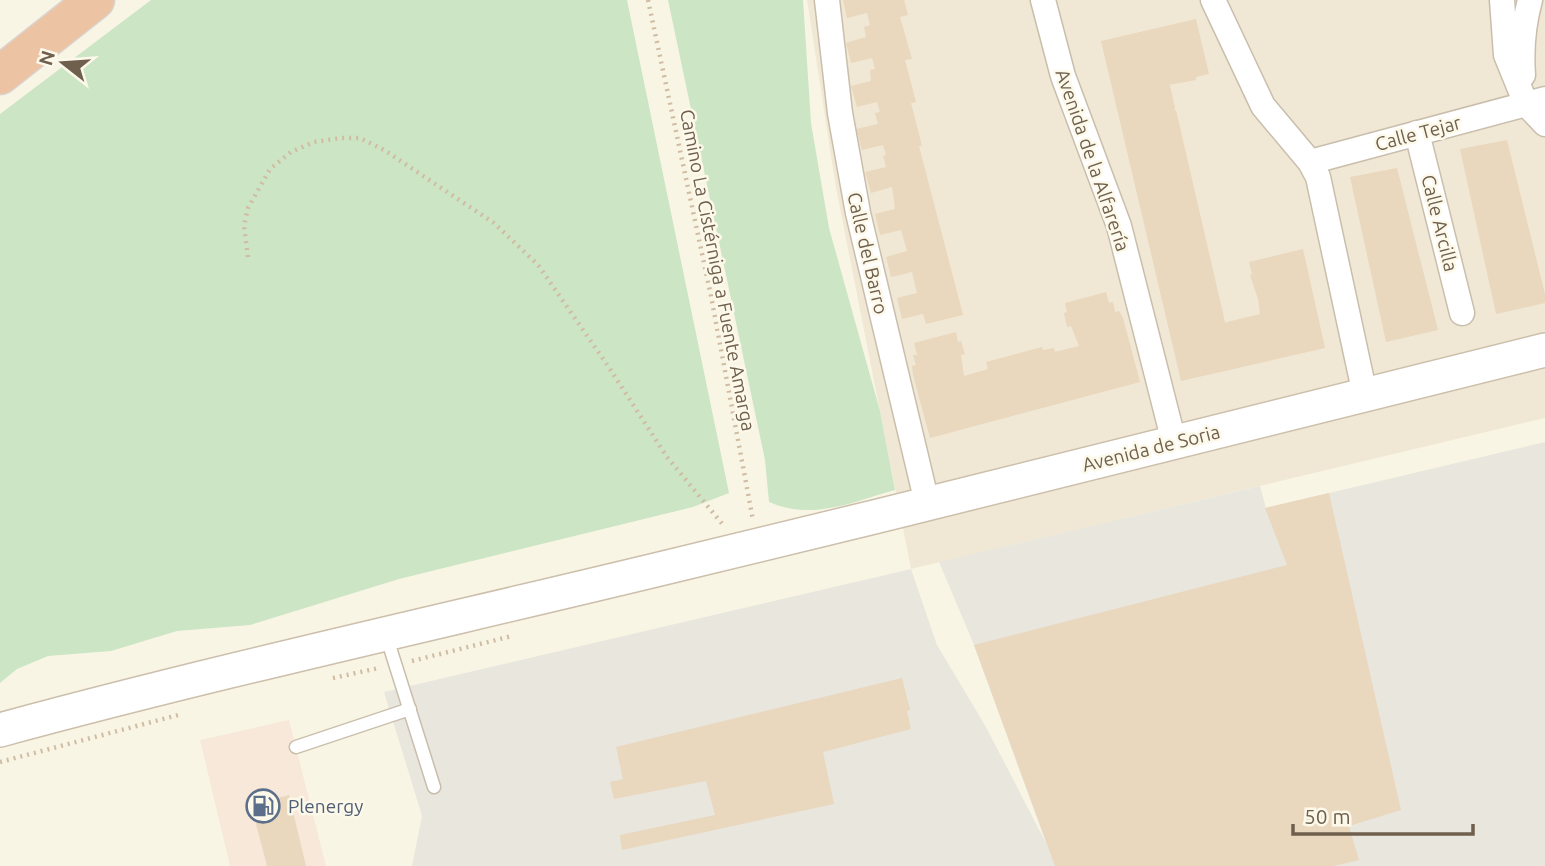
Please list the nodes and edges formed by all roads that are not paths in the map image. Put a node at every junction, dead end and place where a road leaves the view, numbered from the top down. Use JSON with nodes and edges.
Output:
{"nodes":[{"id":1,"x":95,"y":0,"type":"edge"},
{"id":2,"x":827,"y":0,"type":"edge"},
{"id":3,"x":1043,"y":0,"type":"edge"},
{"id":4,"x":1213,"y":0,"type":"edge"},
{"id":5,"x":1502,"y":0,"type":"edge"},
{"id":6,"x":1530,"y":0,"type":"edge"},
{"id":7,"x":0,"y":75,"type":"edge"},
{"id":8,"x":1535,"y":102,"type":"edge"},
{"id":9,"x":1545,"y":124,"type":"edge"},
{"id":10,"x":1417,"y":133,"type":"junction"},
{"id":11,"x":1310,"y":162,"type":"junction"},
{"id":12,"x":1462,"y":313,"type":"dead end"},
{"id":13,"x":1545,"y":350,"type":"edge"},
{"id":14,"x":1365,"y":395,"type":"junction"},
{"id":15,"x":1174,"y":442,"type":"junction"},
{"id":16,"x":927,"y":503,"type":"junction"},
{"id":17,"x":386,"y":635,"type":"junction"},
{"id":18,"x":410,"y":709,"type":"junction"},
{"id":19,"x":0,"y":730,"type":"edge"},
{"id":20,"x":296,"y":747,"type":"dead end"},
{"id":21,"x":434,"y":787,"type":"dead end"}],
"edges":[{"from":1,"to":7,"type":"highway"},
{"from":2,"to":16,"type":"street","name":"Calle del Barro"},
{"from":3,"to":15,"type":"street","name":"Avenida de la Alfarería"},
{"from":4,"to":11,"type":"street"},
{"from":5,"to":8,"type":"street"},
{"from":6,"to":8,"type":"street"},
{"from":8,"to":9,"type":"street"},
{"from":8,"to":10,"type":"street","name":"Calle Tejar"},
{"from":10,"to":11,"type":"street","name":"Calle Tejar"},
{"from":10,"to":12,"type":"street","name":"Calle Arcilla"},
{"from":11,"to":14,"type":"street"},
{"from":13,"to":14,"type":"main road","name":"Avenida de Soria"},
{"from":14,"to":15,"type":"main road","name":"Avenida de Soria"},
{"from":15,"to":16,"type":"main road","name":"Avenida de Soria"},
{"from":16,"to":17,"type":"main road","name":"Avenida de Soria"},
{"from":17,"to":18,"type":"lane"},
{"from":17,"to":19,"type":"main road","name":"Avenida de Soria"},
{"from":18,"to":20,"type":"lane"},
{"from":18,"to":21,"type":"lane"}]}
